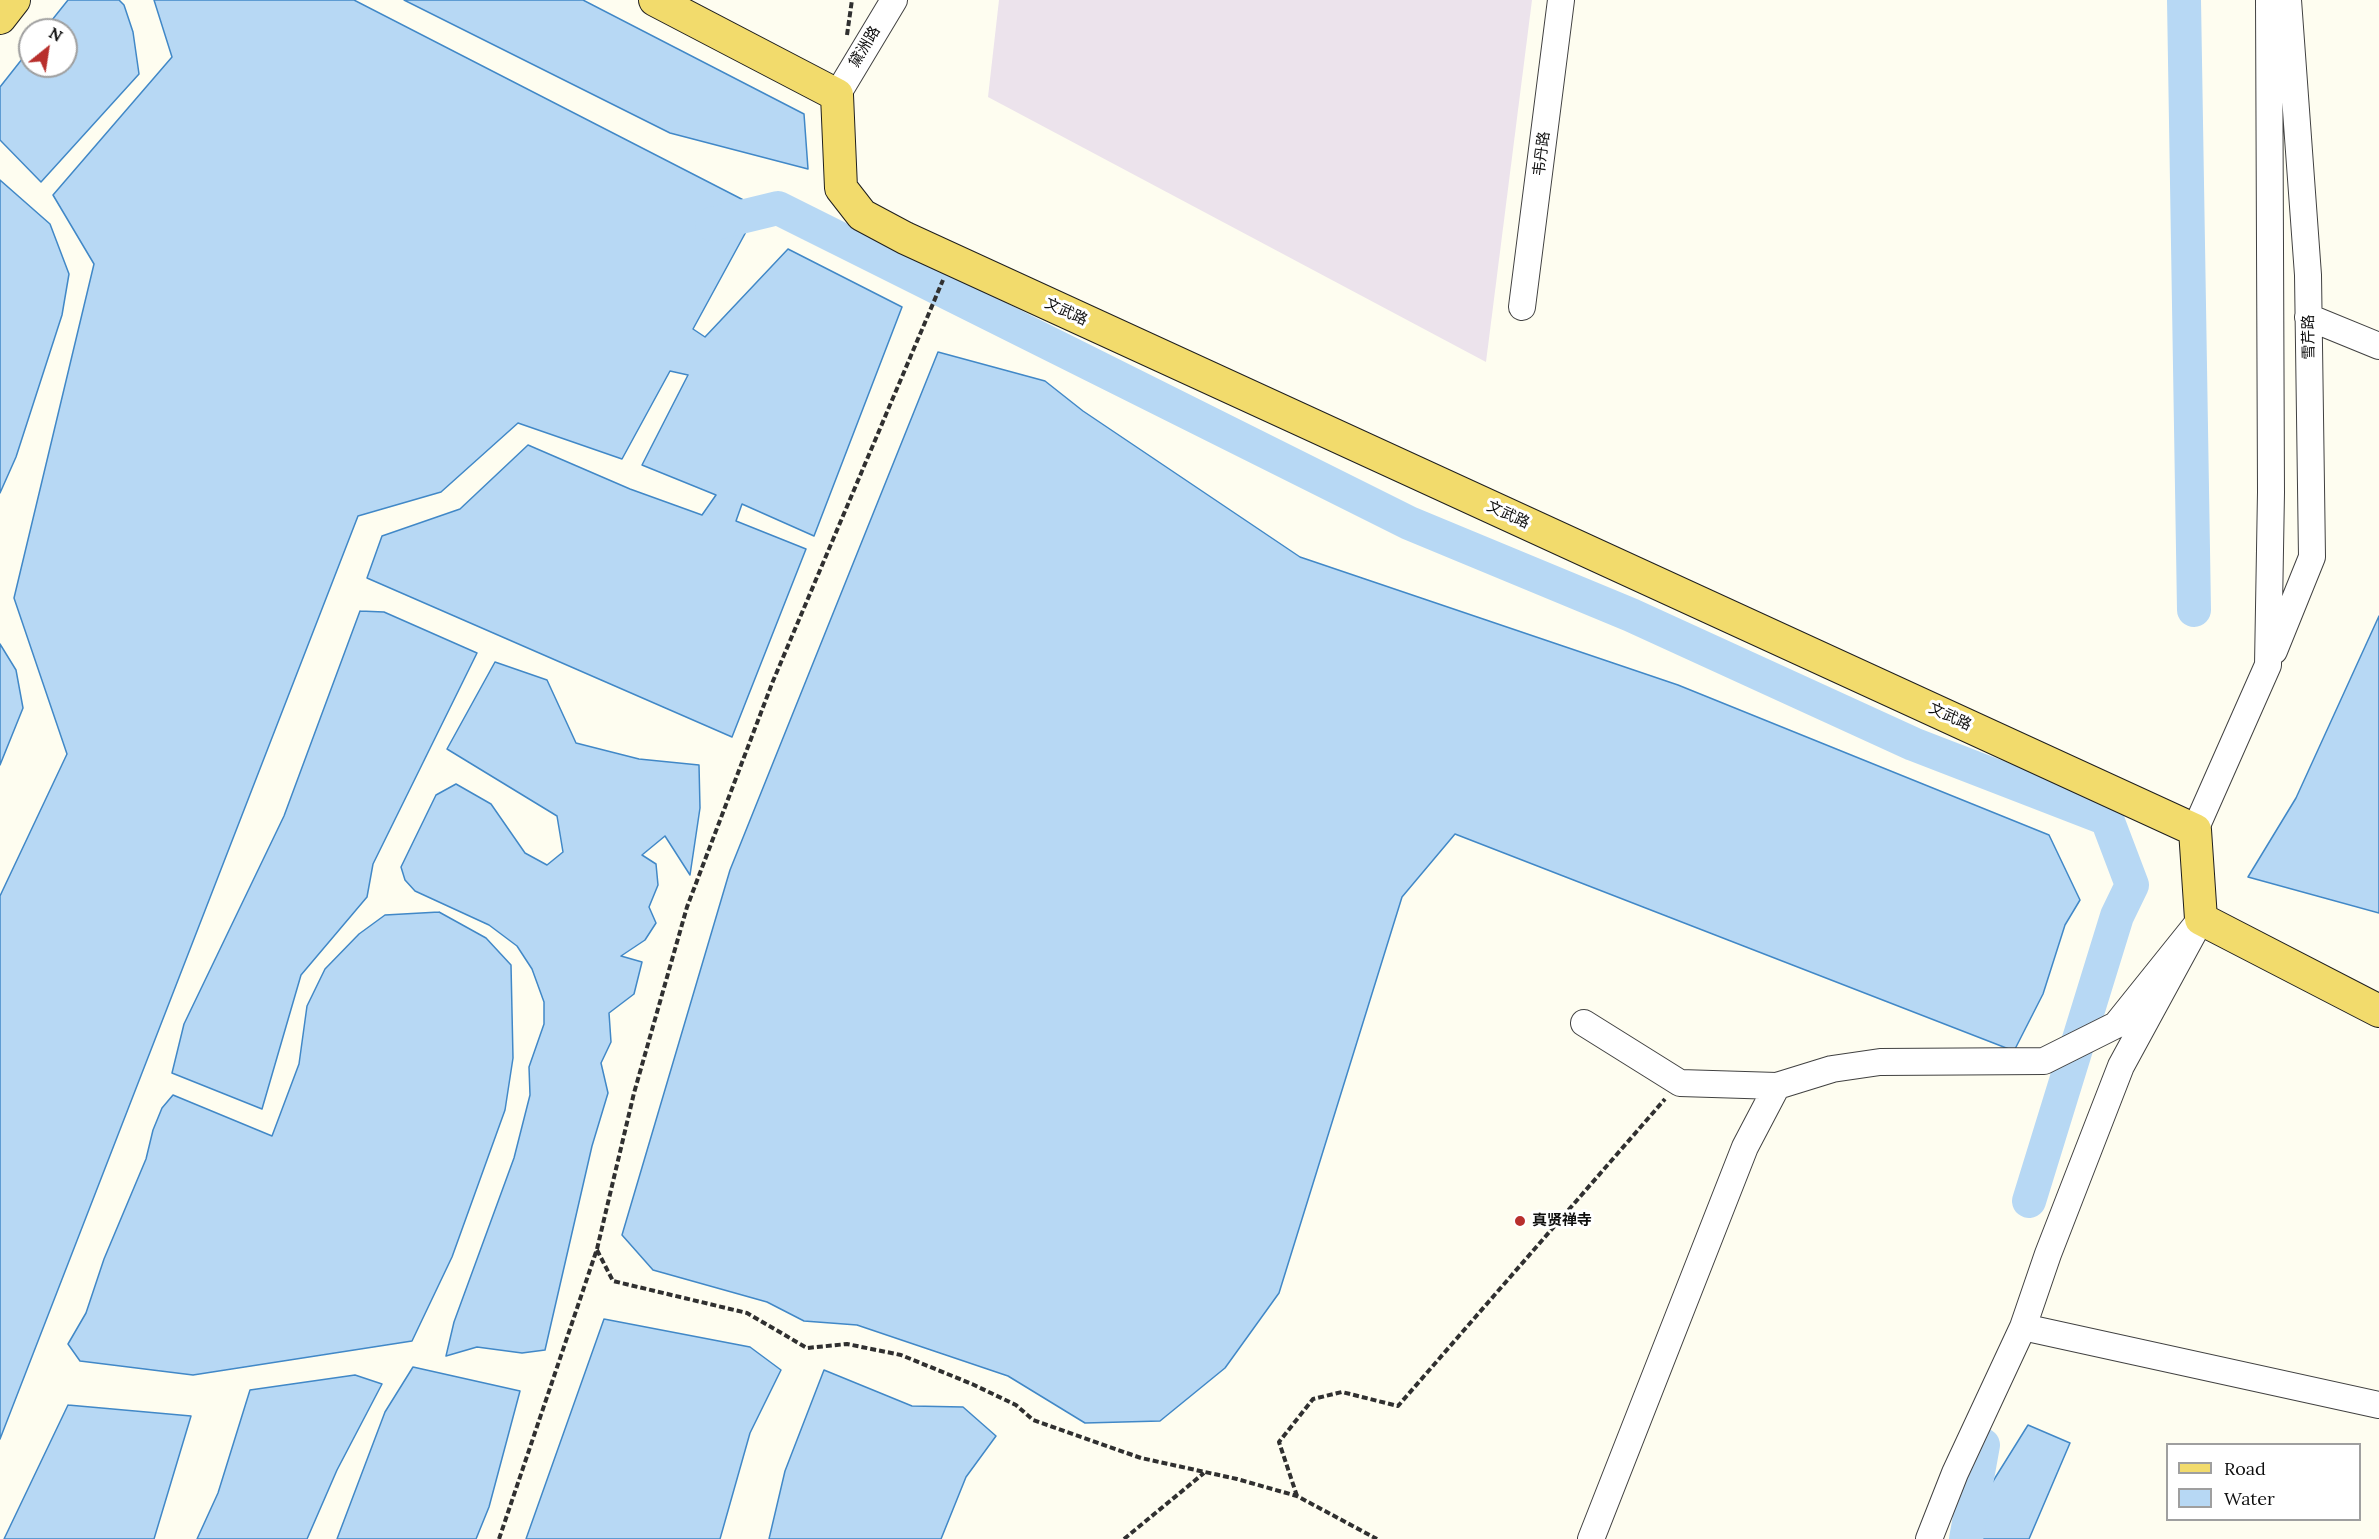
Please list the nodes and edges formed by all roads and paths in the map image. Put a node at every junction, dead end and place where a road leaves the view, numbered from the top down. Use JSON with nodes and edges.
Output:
{"nodes":[{"id":1,"x":14,"y":0,"type":"edge"},
{"id":2,"x":655,"y":0,"type":"edge"},
{"id":3,"x":894,"y":0,"type":"edge"},
{"id":4,"x":1561,"y":0,"type":"edge"},
{"id":5,"x":2269,"y":0,"type":"edge"},
{"id":6,"x":2288,"y":0,"type":"edge"},
{"id":7,"x":0,"y":18,"type":"edge"},
{"id":8,"x":837,"y":95,"type":"junction"},
{"id":9,"x":946,"y":272,"type":"dead end"},
{"id":10,"x":1522,"y":307,"type":"dead end"},
{"id":11,"x":2308,"y":317,"type":"junction"},
{"id":12,"x":2379,"y":346,"type":"edge"},
{"id":13,"x":2268,"y":666,"type":"junction"},
{"id":14,"x":2195,"y":830,"type":"junction"},
{"id":15,"x":2201,"y":919,"type":"junction"},
{"id":16,"x":2379,"y":1011,"type":"edge"},
{"id":17,"x":1584,"y":1023,"type":"dead end"},
{"id":18,"x":1680,"y":1083,"type":"junction"},
{"id":19,"x":1777,"y":1086,"type":"junction"},
{"id":20,"x":597,"y":1249,"type":"junction"},
{"id":21,"x":2023,"y":1327,"type":"junction"},
{"id":22,"x":2379,"y":1405,"type":"edge"},
{"id":23,"x":1205,"y":1472,"type":"junction"},
{"id":24,"x":1297,"y":1496,"type":"junction"},
{"id":25,"x":499,"y":1539,"type":"edge"},
{"id":26,"x":1124,"y":1539,"type":"edge"},
{"id":27,"x":1377,"y":1539,"type":"edge"},
{"id":28,"x":1591,"y":1539,"type":"edge"},
{"id":29,"x":1929,"y":1539,"type":"edge"}],
"edges":[{"from":1,"to":7,"type":"main road"},
{"from":2,"to":8,"type":"main road"},
{"from":3,"to":8,"type":"street","name":"黛洲路"},
{"from":4,"to":10,"type":"street","name":"韦丹路"},
{"from":5,"to":13,"type":"street","name":"雪芹路"},
{"from":6,"to":11,"type":"street","name":"雪芹路"},
{"from":8,"to":14,"type":"main road","name":"文武路"},
{"from":9,"to":20,"type":"path"},
{"from":11,"to":12,"type":"street"},
{"from":11,"to":13,"type":"street","name":"雪芹路"},
{"from":13,"to":14,"type":"street","name":"雪芹路"},
{"from":14,"to":15,"type":"main road"},
{"from":15,"to":16,"type":"main road"},
{"from":15,"to":19,"type":"street"},
{"from":15,"to":21,"type":"street"},
{"from":17,"to":18,"type":"street"},
{"from":18,"to":19,"type":"street"},
{"from":18,"to":24,"type":"path"},
{"from":19,"to":28,"type":"street"},
{"from":20,"to":23,"type":"path"},
{"from":20,"to":25,"type":"path"},
{"from":21,"to":22,"type":"street"},
{"from":21,"to":29,"type":"street"},
{"from":23,"to":24,"type":"path"},
{"from":23,"to":26,"type":"path"},
{"from":24,"to":27,"type":"path"}]}
